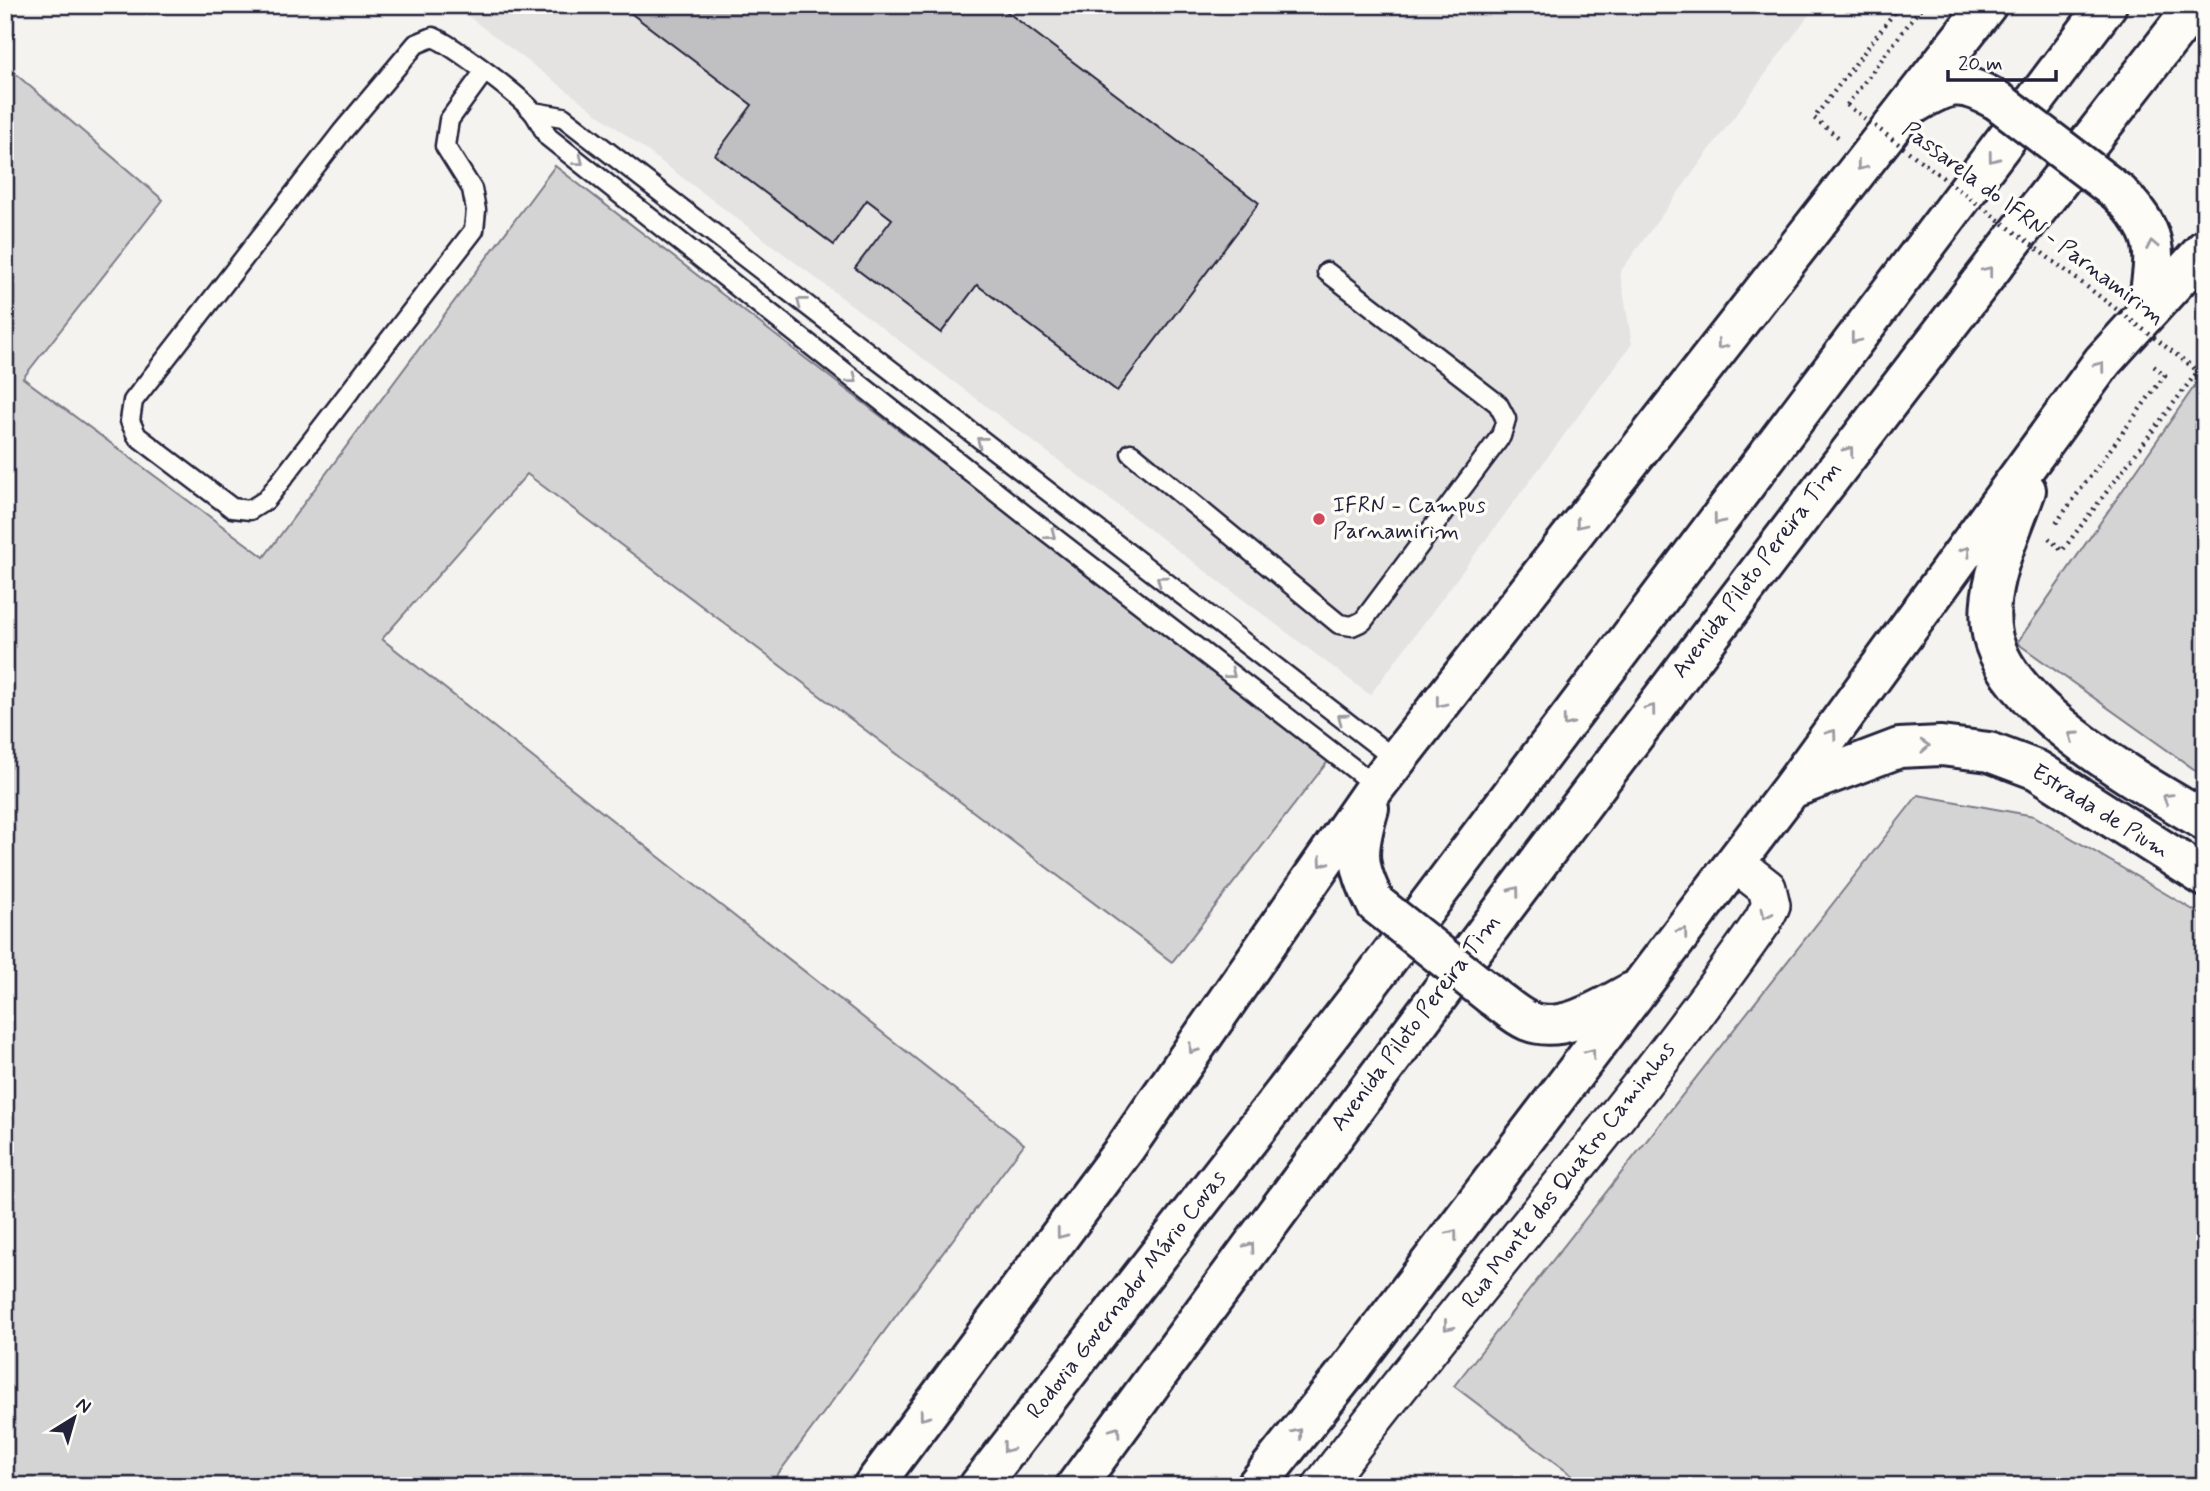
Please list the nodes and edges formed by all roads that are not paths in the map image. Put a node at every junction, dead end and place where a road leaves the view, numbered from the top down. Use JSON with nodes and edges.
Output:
{"nodes":[{"id":1,"x":1987,"y":5,"type":"edge"},
{"id":2,"x":2107,"y":5,"type":"edge"},
{"id":3,"x":2196,"y":5,"type":"edge"},
{"id":4,"x":484,"y":72,"type":"junction"},
{"id":5,"x":533,"y":112,"type":"junction"},
{"id":6,"x":1902,"y":112,"type":"junction"},
{"id":7,"x":2205,"y":249,"type":"edge"},
{"id":8,"x":1327,"y":272,"type":"dead end"},
{"id":9,"x":2148,"y":308,"type":"junction"},
{"id":10,"x":2041,"y":448,"type":"junction"},
{"id":11,"x":1131,"y":453,"type":"dead end"},
{"id":12,"x":1044,"y":489,"type":"junction"},
{"id":13,"x":1026,"y":515,"type":"junction"},
{"id":14,"x":1386,"y":773,"type":"junction"},
{"id":15,"x":1791,"y":789,"type":"junction"},
{"id":16,"x":2205,"y":821,"type":"edge"},
{"id":17,"x":1735,"y":863,"type":"junction"},
{"id":18,"x":2205,"y":877,"type":"edge"},
{"id":19,"x":1642,"y":987,"type":"junction"},
{"id":20,"x":1265,"y":1483,"type":"edge"},
{"id":21,"x":873,"y":1486,"type":"edge"},
{"id":22,"x":979,"y":1486,"type":"edge"},
{"id":23,"x":1076,"y":1486,"type":"edge"},
{"id":24,"x":1322,"y":1486,"type":"edge"}],
"edges":[{"from":1,"to":6,"type":"main road"},
{"from":2,"to":22,"type":"main road","name":"Rodovia Governador Mário Covas","one_way":true},
{"from":23,"to":3,"type":"main road","name":"Avenida Piloto Pereira Tim","one_way":true},
{"from":4,"to":4,"type":"lane"},
{"from":4,"to":5,"type":"lane"},
{"from":12,"to":5,"type":"lane","one_way":true},
{"from":5,"to":13,"type":"lane","one_way":true},
{"from":9,"to":6,"type":"main road","one_way":true,"bridge":true},
{"from":6,"to":14,"type":"main road","one_way":true},
{"from":7,"to":9,"type":"main road"},
{"from":8,"to":11,"type":"lane"},
{"from":10,"to":9,"type":"main road","one_way":true},
{"from":15,"to":10,"type":"main road","one_way":true},
{"from":16,"to":10,"type":"main road","name":"Estrada de Pium","one_way":true},
{"from":12,"to":13,"type":"lane"},
{"from":14,"to":12,"type":"lane","one_way":true},
{"from":13,"to":14,"type":"lane","one_way":true},
{"from":14,"to":19,"type":"main road","bridge":true},
{"from":14,"to":21,"type":"main road","one_way":true},
{"from":15,"to":17,"type":"main road"},
{"from":15,"to":18,"type":"main road","name":"Estrada de Pium","one_way":true},
{"from":19,"to":17,"type":"main road","one_way":true},
{"from":17,"to":24,"type":"street","name":"Rua Monte dos Quatro Caminhos","one_way":true},
{"from":20,"to":19,"type":"main road","one_way":true}]}
